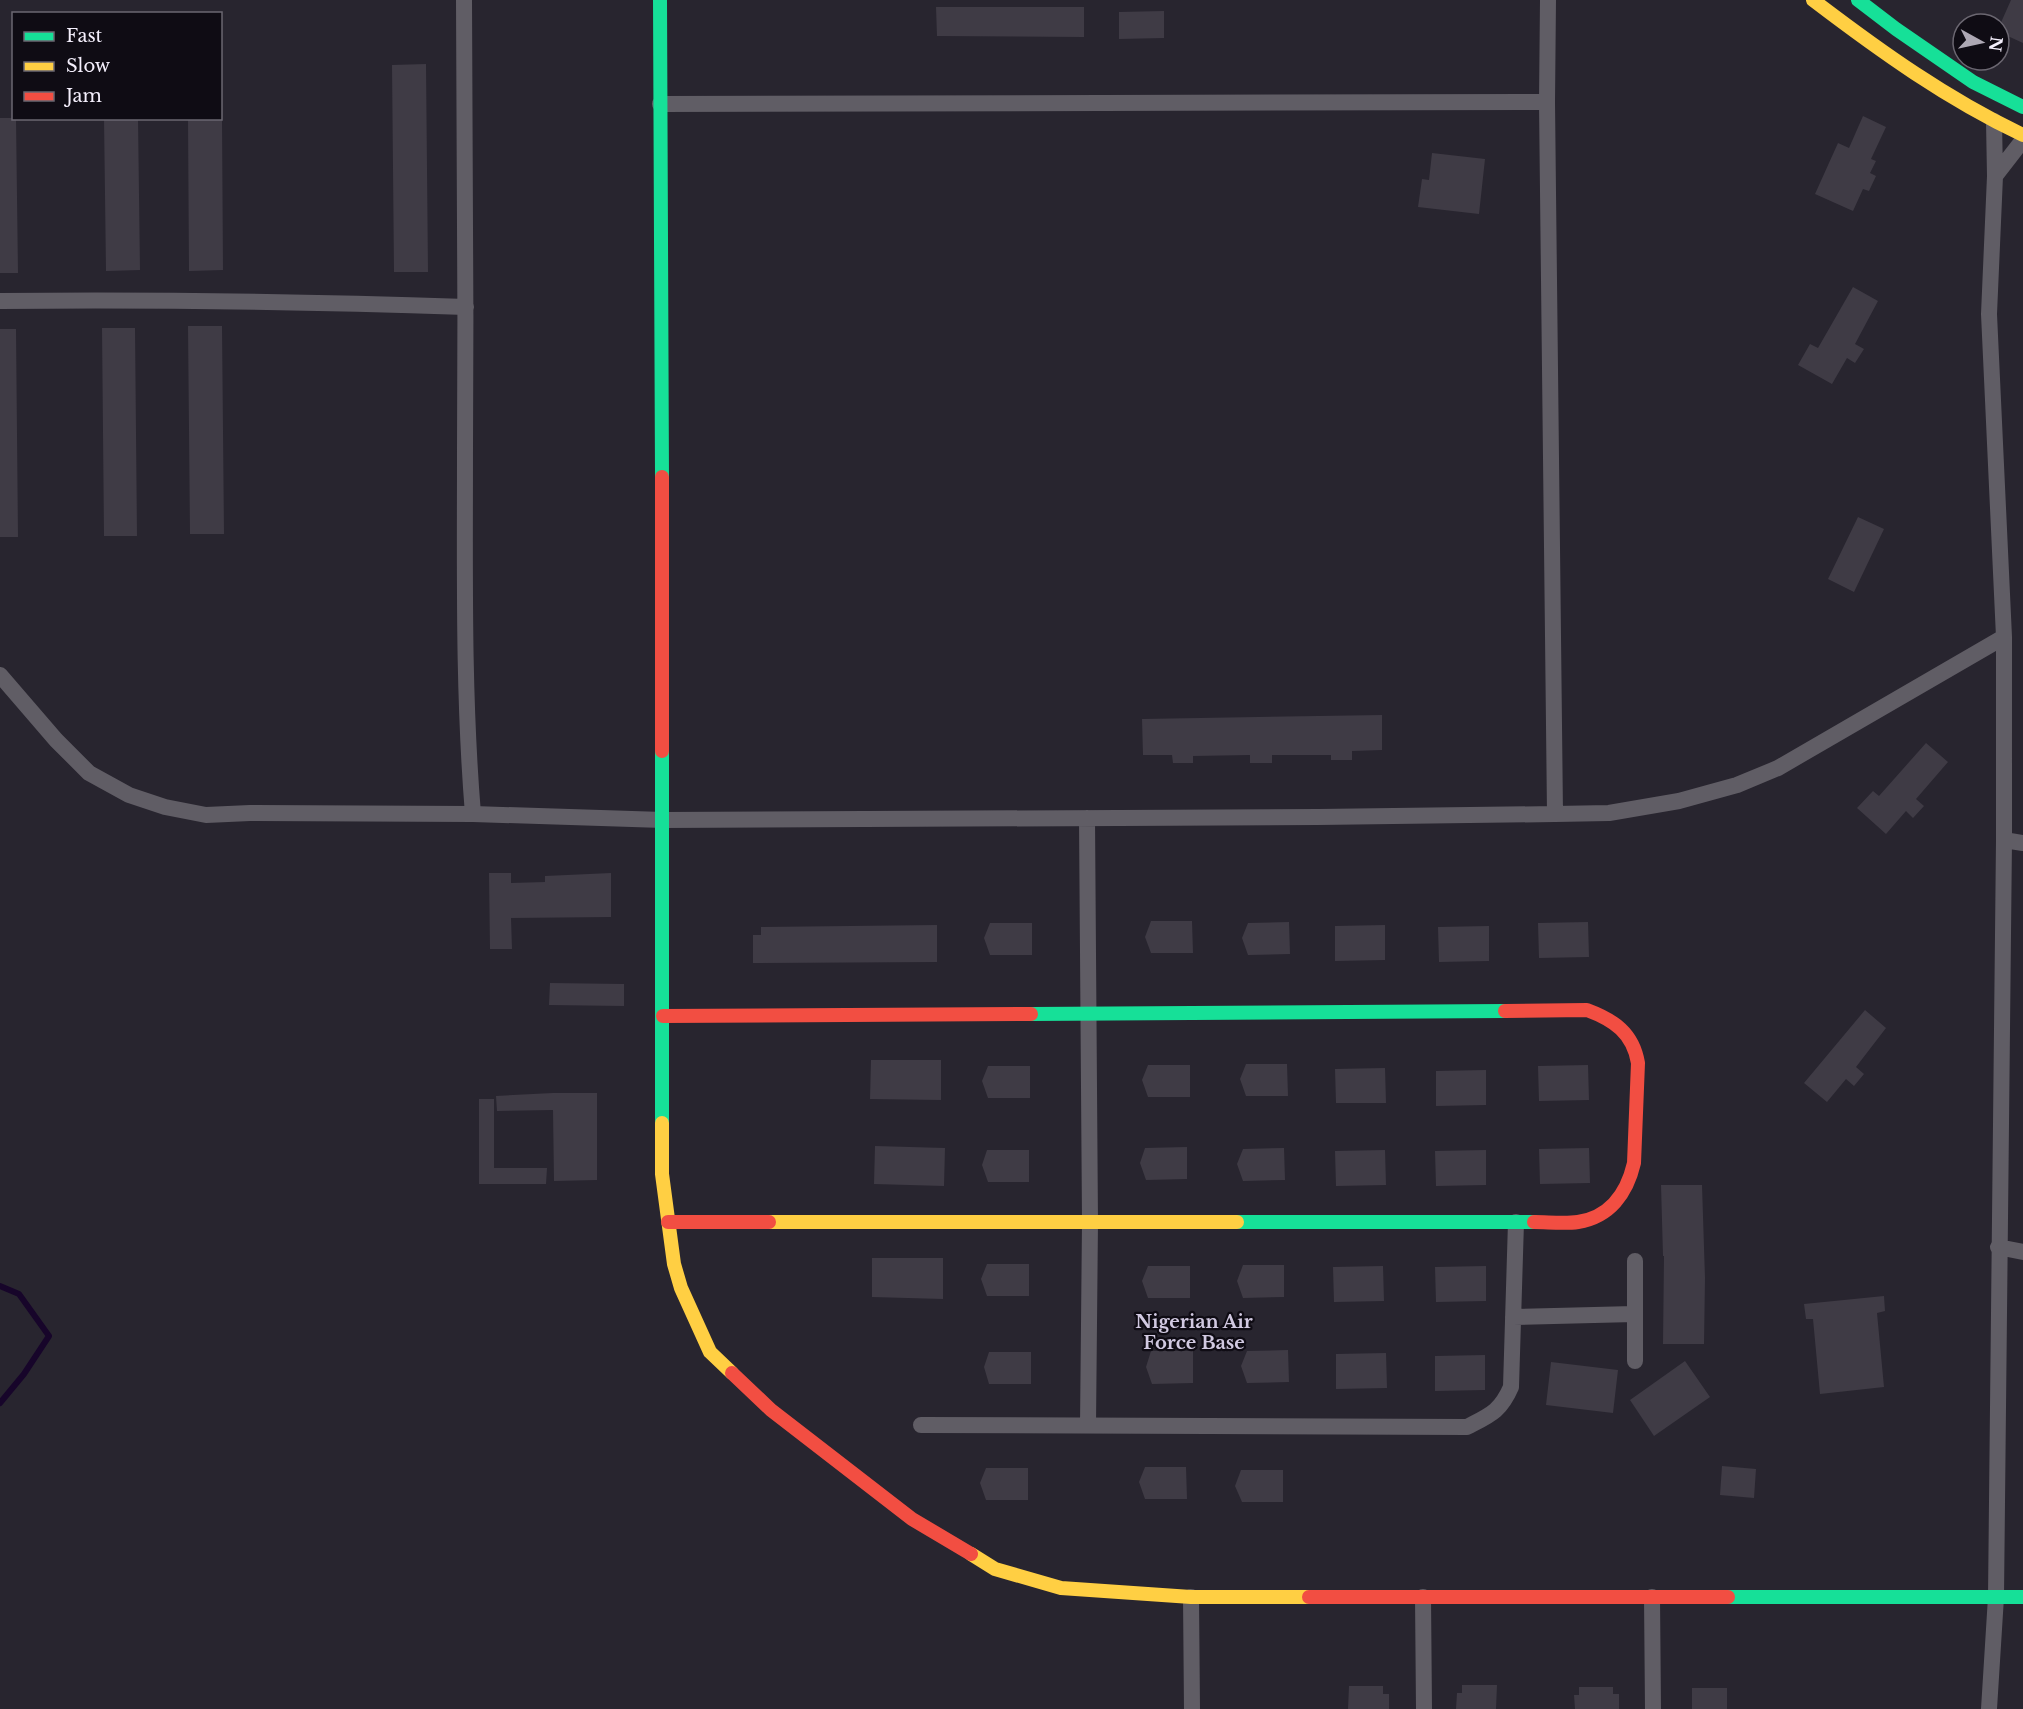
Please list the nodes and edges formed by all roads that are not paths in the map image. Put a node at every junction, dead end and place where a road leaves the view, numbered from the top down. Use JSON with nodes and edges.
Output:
{"nodes":[{"id":1,"x":464,"y":0,"type":"edge"},
{"id":2,"x":660,"y":0,"type":"edge"},
{"id":3,"x":1548,"y":0,"type":"edge"},
{"id":4,"x":1813,"y":0,"type":"edge"},
{"id":5,"x":1858,"y":0,"type":"edge"},
{"id":6,"x":1547,"y":102,"type":"junction"},
{"id":7,"x":660,"y":104,"type":"junction"},
{"id":8,"x":2023,"y":107,"type":"edge"},
{"id":9,"x":1994,"y":121,"type":"junction"},
{"id":10,"x":2023,"y":135,"type":"edge"},
{"id":11,"x":2023,"y":141,"type":"edge"},
{"id":12,"x":1995,"y":176,"type":"junction"},
{"id":13,"x":0,"y":301,"type":"edge"},
{"id":14,"x":465,"y":306,"type":"junction"},
{"id":15,"x":2004,"y":637,"type":"junction"},
{"id":16,"x":0,"y":675,"type":"edge"},
{"id":17,"x":473,"y":814,"type":"junction"},
{"id":18,"x":1555,"y":814,"type":"junction"},
{"id":19,"x":1087,"y":818,"type":"junction"},
{"id":20,"x":663,"y":820,"type":"junction"},
{"id":21,"x":2004,"y":840,"type":"junction"},
{"id":22,"x":2023,"y":843,"type":"edge"},
{"id":23,"x":1089,"y":1013,"type":"junction"},
{"id":24,"x":663,"y":1016,"type":"junction"},
{"id":25,"x":668,"y":1222,"type":"junction"},
{"id":26,"x":1090,"y":1222,"type":"junction"},
{"id":27,"x":1516,"y":1222,"type":"junction"},
{"id":28,"x":1998,"y":1247,"type":"junction"},
{"id":29,"x":2023,"y":1252,"type":"edge"},
{"id":30,"x":1635,"y":1261,"type":"dead end"},
{"id":31,"x":1634,"y":1314,"type":"junction"},
{"id":32,"x":1513,"y":1317,"type":"junction"},
{"id":33,"x":1635,"y":1361,"type":"dead end"},
{"id":34,"x":921,"y":1425,"type":"dead end"},
{"id":35,"x":1088,"y":1425,"type":"junction"},
{"id":36,"x":1191,"y":1597,"type":"junction"},
{"id":37,"x":1423,"y":1597,"type":"junction"},
{"id":38,"x":1652,"y":1597,"type":"junction"},
{"id":39,"x":1996,"y":1597,"type":"junction"},
{"id":40,"x":2023,"y":1597,"type":"edge"},
{"id":41,"x":1192,"y":1709,"type":"edge"},
{"id":42,"x":1424,"y":1709,"type":"edge"},
{"id":43,"x":1653,"y":1709,"type":"edge"},
{"id":44,"x":1989,"y":1709,"type":"edge"}],
"edges":[{"from":1,"to":14,"type":"street"},
{"from":2,"to":7,"type":"street"},
{"from":3,"to":6,"type":"street"},
{"from":4,"to":9,"type":"street"},
{"from":5,"to":8,"type":"street"},
{"from":6,"to":7,"type":"street"},
{"from":6,"to":18,"type":"street"},
{"from":7,"to":20,"type":"street"},
{"from":9,"to":10,"type":"street"},
{"from":9,"to":12,"type":"street"},
{"from":11,"to":12,"type":"street"},
{"from":12,"to":15,"type":"street"},
{"from":13,"to":14,"type":"street"},
{"from":14,"to":17,"type":"street"},
{"from":15,"to":18,"type":"street"},
{"from":15,"to":21,"type":"street"},
{"from":16,"to":17,"type":"street"},
{"from":17,"to":20,"type":"street"},
{"from":18,"to":19,"type":"street"},
{"from":19,"to":20,"type":"street"},
{"from":19,"to":23,"type":"street"},
{"from":20,"to":24,"type":"street"},
{"from":21,"to":22,"type":"street"},
{"from":21,"to":28,"type":"street"},
{"from":23,"to":24,"type":"street"},
{"from":23,"to":26,"type":"street"},
{"from":23,"to":27,"type":"street"},
{"from":24,"to":25,"type":"street"},
{"from":25,"to":26,"type":"street"},
{"from":25,"to":36,"type":"street"},
{"from":26,"to":27,"type":"street"},
{"from":26,"to":35,"type":"street"},
{"from":27,"to":32,"type":"street"},
{"from":28,"to":29,"type":"street"},
{"from":28,"to":39,"type":"street"},
{"from":30,"to":31,"type":"street"},
{"from":31,"to":32,"type":"street"},
{"from":31,"to":33,"type":"street"},
{"from":32,"to":35,"type":"street"},
{"from":34,"to":35,"type":"street"},
{"from":36,"to":37,"type":"street"},
{"from":36,"to":41,"type":"street"},
{"from":37,"to":38,"type":"street"},
{"from":37,"to":42,"type":"street"},
{"from":38,"to":39,"type":"street"},
{"from":38,"to":43,"type":"street"},
{"from":39,"to":40,"type":"street"},
{"from":39,"to":44,"type":"street"}]}
